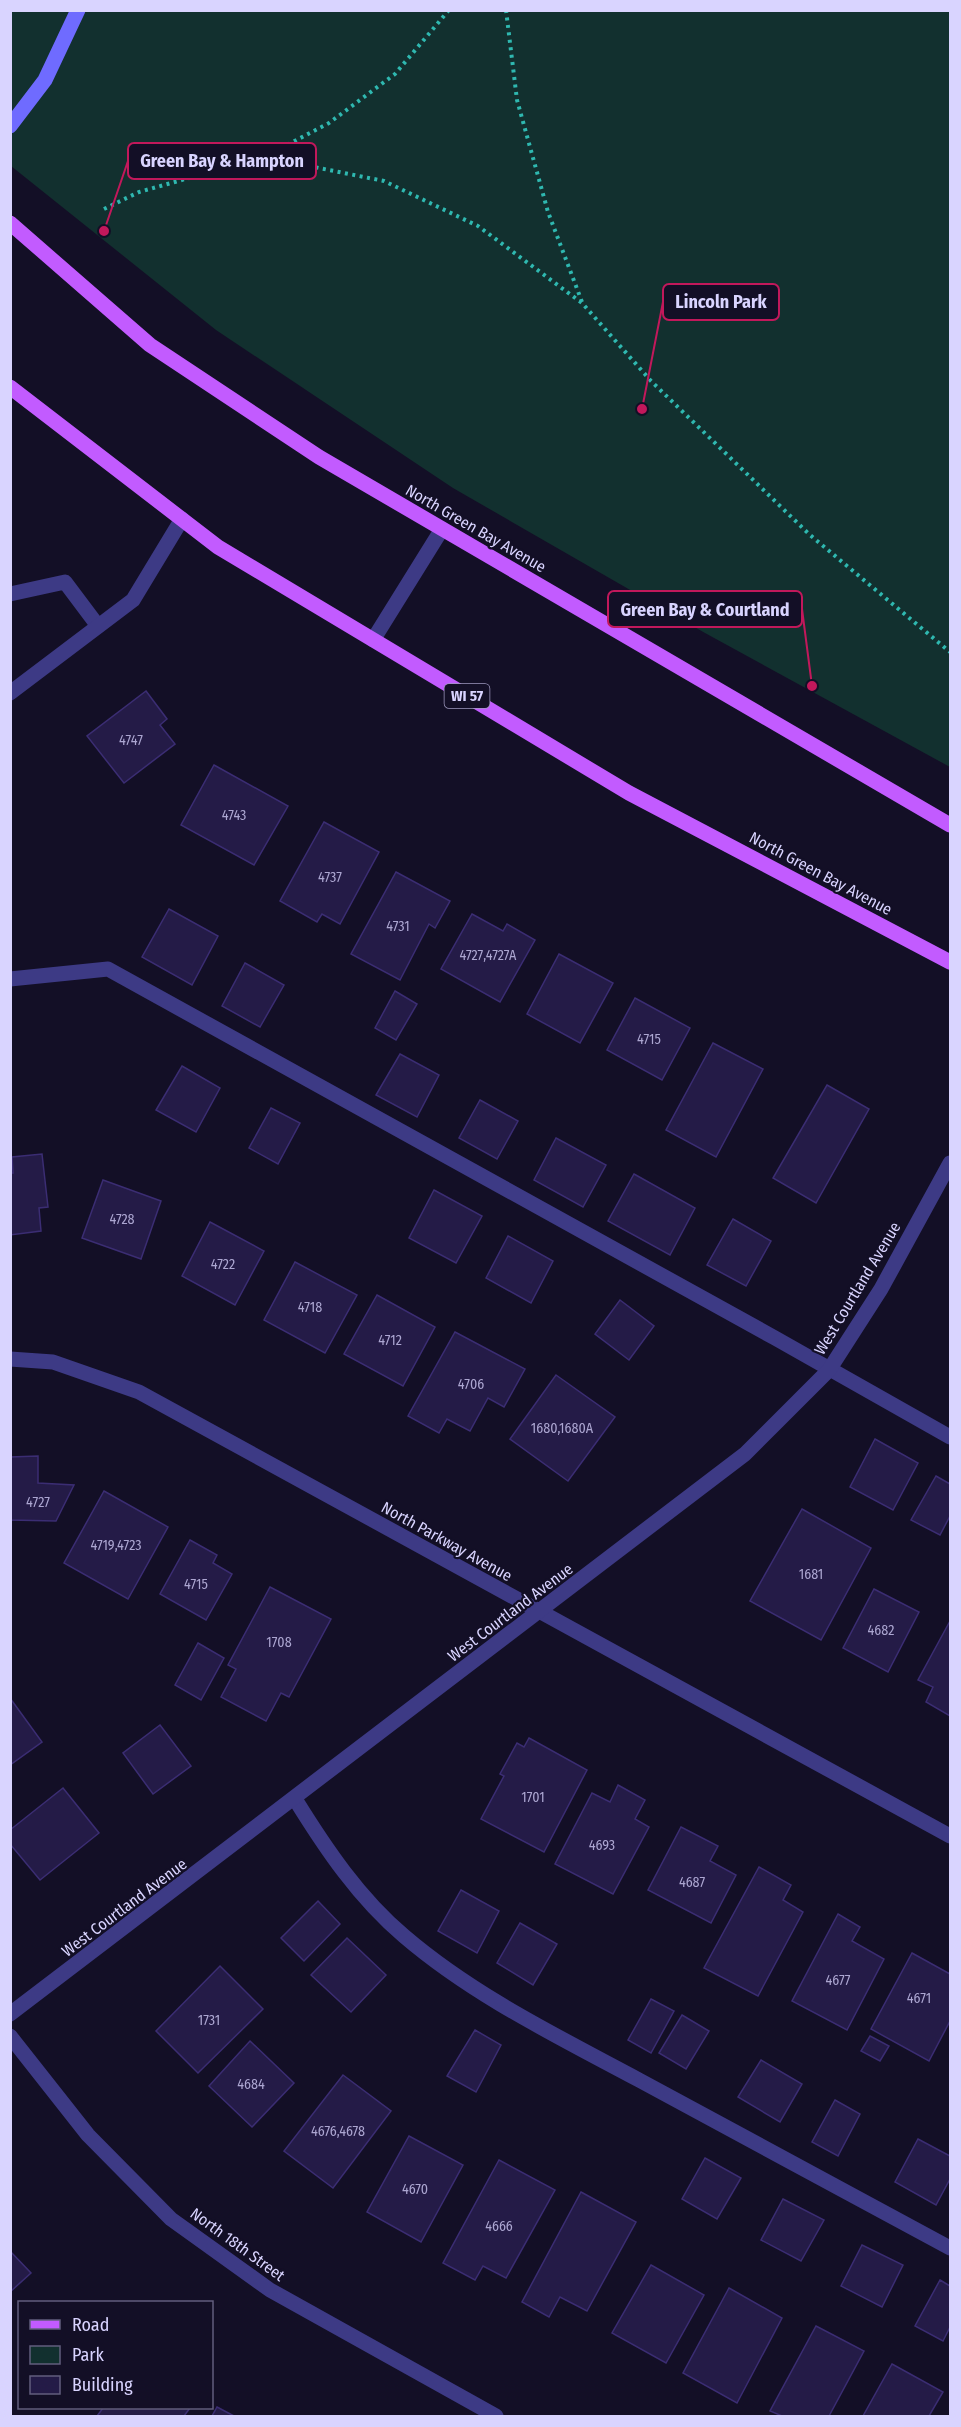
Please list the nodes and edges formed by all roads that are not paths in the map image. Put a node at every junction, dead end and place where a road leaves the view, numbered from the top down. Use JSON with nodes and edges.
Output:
{"nodes":[{"id":1,"x":78,"y":10,"type":"edge"},
{"id":2,"x":10,"y":126,"type":"edge"},
{"id":3,"x":10,"y":223,"type":"edge"},
{"id":4,"x":10,"y":387,"type":"edge"},
{"id":5,"x":183,"y":519,"type":"junction"},
{"id":6,"x":442,"y":529,"type":"junction"},
{"id":7,"x":10,"y":594,"type":"edge"},
{"id":8,"x":98,"y":626,"type":"junction"},
{"id":9,"x":372,"y":640,"type":"junction"},
{"id":10,"x":10,"y":693,"type":"edge"},
{"id":11,"x":951,"y":825,"type":"edge"},
{"id":12,"x":951,"y":962,"type":"edge"},
{"id":13,"x":10,"y":979,"type":"edge"},
{"id":14,"x":951,"y":1163,"type":"edge"},
{"id":15,"x":10,"y":1359,"type":"edge"},
{"id":16,"x":829,"y":1370,"type":"junction"},
{"id":17,"x":951,"y":1437,"type":"edge"},
{"id":18,"x":540,"y":1613,"type":"junction"},
{"id":19,"x":295,"y":1798,"type":"junction"},
{"id":20,"x":951,"y":1836,"type":"edge"},
{"id":21,"x":10,"y":2014,"type":"edge"},
{"id":22,"x":10,"y":2036,"type":"edge"},
{"id":23,"x":951,"y":2248,"type":"edge"},
{"id":24,"x":496,"y":2416,"type":"edge"}],
"edges":[{"from":1,"to":2,"type":"main road"},
{"from":3,"to":6,"type":"main road","name":"North Green Bay Avenue"},
{"from":4,"to":5,"type":"main road","name":"North Green Bay Avenue","number":"WI 57"},
{"from":5,"to":8,"type":"street"},
{"from":5,"to":9,"type":"main road","name":"North Green Bay Avenue","number":"WI 57"},
{"from":6,"to":9,"type":"street"},
{"from":6,"to":11,"type":"main road","name":"North Green Bay Avenue"},
{"from":7,"to":8,"type":"street"},
{"from":8,"to":10,"type":"street"},
{"from":9,"to":12,"type":"main road","name":"North Green Bay Avenue","number":"WI 57"},
{"from":13,"to":16,"type":"street"},
{"from":14,"to":16,"type":"street","name":"West Courtland Avenue"},
{"from":15,"to":18,"type":"street","name":"North Parkway Avenue"},
{"from":16,"to":17,"type":"street"},
{"from":16,"to":18,"type":"street","name":"West Courtland Avenue"},
{"from":18,"to":19,"type":"street","name":"West Courtland Avenue"},
{"from":18,"to":20,"type":"street","name":"North Parkway Avenue"},
{"from":19,"to":21,"type":"street","name":"West Courtland Avenue"},
{"from":19,"to":23,"type":"street"},
{"from":22,"to":24,"type":"street","name":"North 18th Street"}]}
